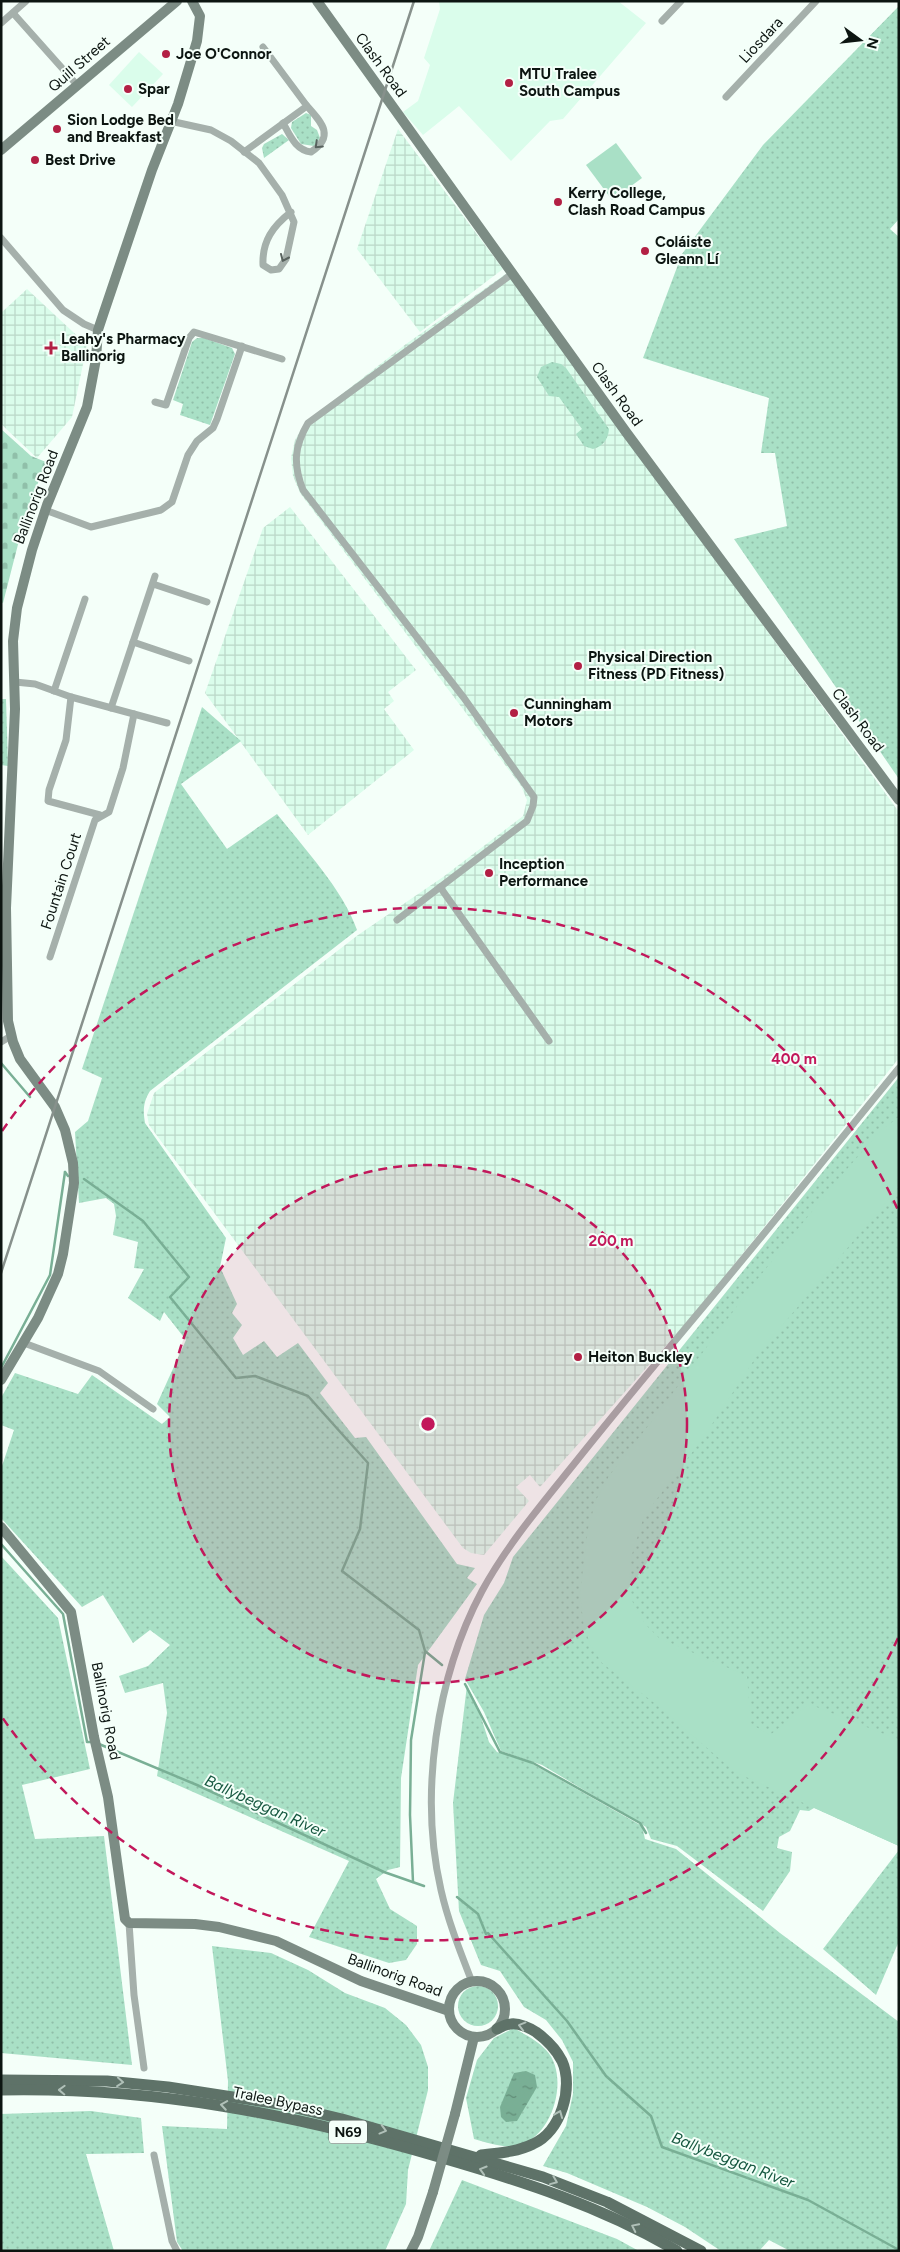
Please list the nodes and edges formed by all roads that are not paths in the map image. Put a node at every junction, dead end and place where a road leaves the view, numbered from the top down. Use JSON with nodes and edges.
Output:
{"nodes":[{"id":1,"x":26,"y":1,"type":"edge"},
{"id":2,"x":177,"y":1,"type":"edge"},
{"id":3,"x":192,"y":1,"type":"edge"},
{"id":4,"x":317,"y":1,"type":"edge"},
{"id":5,"x":681,"y":1,"type":"edge"},
{"id":6,"x":816,"y":1,"type":"edge"},
{"id":7,"x":14,"y":13,"type":"junction"},
{"id":8,"x":662,"y":21,"type":"dead end"},
{"id":9,"x":1,"y":23,"type":"edge"},
{"id":10,"x":264,"y":47,"type":"dead end"},
{"id":11,"x":78,"y":86,"type":"junction"},
{"id":12,"x":726,"y":97,"type":"dead end"},
{"id":13,"x":306,"y":106,"type":"junction"},
{"id":14,"x":170,"y":121,"type":"junction"},
{"id":15,"x":283,"y":123,"type":"junction"},
{"id":16,"x":1,"y":150,"type":"edge"},
{"id":17,"x":244,"y":152,"type":"junction"},
{"id":18,"x":291,"y":212,"type":"junction"},
{"id":19,"x":1,"y":238,"type":"edge"},
{"id":20,"x":512,"y":274,"type":"junction"},
{"id":21,"x":98,"y":330,"type":"junction"},
{"id":22,"x":242,"y":346,"type":"junction"},
{"id":23,"x":282,"y":358,"type":"dead end"},
{"id":24,"x":155,"y":402,"type":"dead end"},
{"id":25,"x":45,"y":510,"type":"junction"},
{"id":26,"x":85,"y":599,"type":"dead end"},
{"id":27,"x":207,"y":602,"type":"dead end"},
{"id":28,"x":133,"y":642,"type":"junction"},
{"id":29,"x":189,"y":661,"type":"dead end"},
{"id":30,"x":15,"y":682,"type":"junction"},
{"id":31,"x":54,"y":691,"type":"junction"},
{"id":32,"x":71,"y":697,"type":"junction"},
{"id":33,"x":111,"y":708,"type":"junction"},
{"id":34,"x":134,"y":714,"type":"junction"},
{"id":35,"x":167,"y":723,"type":"dead end"},
{"id":36,"x":899,"y":800,"type":"edge"},
{"id":37,"x":100,"y":815,"type":"junction"},
{"id":38,"x":440,"y":887,"type":"junction"},
{"id":39,"x":397,"y":920,"type":"dead end"},
{"id":40,"x":50,"y":957,"type":"dead end"},
{"id":41,"x":5,"y":984,"type":"edge"},
{"id":42,"x":11,"y":1036,"type":"junction"},
{"id":43,"x":549,"y":1041,"type":"dead end"},
{"id":44,"x":1,"y":1042,"type":"edge"},
{"id":45,"x":899,"y":1068,"type":"edge"},
{"id":46,"x":24,"y":1343,"type":"junction"},
{"id":47,"x":1,"y":1380,"type":"edge"},
{"id":48,"x":153,"y":1409,"type":"dead end"},
{"id":49,"x":1,"y":1528,"type":"edge"},
{"id":50,"x":129,"y":1923,"type":"junction"},
{"id":51,"x":472,"y":1982,"type":"junction"},
{"id":52,"x":449,"y":2011,"type":"junction"},
{"id":53,"x":497,"y":2029,"type":"junction"},
{"id":54,"x":474,"y":2037,"type":"junction"},
{"id":55,"x":144,"y":2068,"type":"dead end"},
{"id":56,"x":1,"y":2080,"type":"edge"},
{"id":57,"x":1,"y":2090,"type":"edge"},
{"id":58,"x":154,"y":2155,"type":"dead end"},
{"id":59,"x":474,"y":2156,"type":"junction"},
{"id":60,"x":177,"y":2251,"type":"edge"},
{"id":61,"x":411,"y":2251,"type":"edge"},
{"id":62,"x":677,"y":2251,"type":"edge"},
{"id":63,"x":701,"y":2251,"type":"edge"}],
"edges":[{"from":1,"to":7,"type":"street"},
{"from":2,"to":11,"type":"street","name":"Quill Street"},
{"from":3,"to":14,"type":"street","name":"Ballinorig Road"},
{"from":4,"to":20,"type":"street","name":"Clash Road"},
{"from":5,"to":8,"type":"street"},
{"from":6,"to":12,"type":"street","name":"Liosdara"},
{"from":7,"to":9,"type":"street"},
{"from":7,"to":11,"type":"street"},
{"from":10,"to":13,"type":"street"},
{"from":11,"to":16,"type":"street","name":"Quill Street"},
{"from":13,"to":15,"type":"street"},
{"from":13,"to":15,"type":"street","one_way":true},
{"from":14,"to":17,"type":"street"},
{"from":14,"to":21,"type":"street","name":"Ballinorig Road"},
{"from":15,"to":17,"type":"street"},
{"from":17,"to":18,"type":"street"},
{"from":18,"to":18,"type":"street","one_way":true},
{"from":19,"to":21,"type":"street"},
{"from":20,"to":36,"type":"street","name":"Clash Road"},
{"from":20,"to":38,"type":"street"},
{"from":21,"to":25,"type":"street","name":"Ballinorig Road"},
{"from":22,"to":23,"type":"street"},
{"from":22,"to":24,"type":"street"},
{"from":22,"to":25,"type":"street"},
{"from":25,"to":30,"type":"street","name":"Ballinorig Road"},
{"from":26,"to":31,"type":"street"},
{"from":27,"to":28,"type":"street"},
{"from":28,"to":29,"type":"street"},
{"from":28,"to":33,"type":"street"},
{"from":30,"to":31,"type":"street"},
{"from":30,"to":41,"type":"street","name":"Ballinorig Road"},
{"from":31,"to":32,"type":"street"},
{"from":32,"to":33,"type":"street"},
{"from":32,"to":37,"type":"street"},
{"from":33,"to":34,"type":"street"},
{"from":34,"to":35,"type":"street"},
{"from":34,"to":37,"type":"street","name":"Fountain Court"},
{"from":37,"to":40,"type":"street","name":"Fountain Court"},
{"from":38,"to":39,"type":"street"},
{"from":38,"to":43,"type":"street"},
{"from":41,"to":42,"type":"street","name":"Ballinorig Road"},
{"from":42,"to":44,"type":"street"},
{"from":42,"to":46,"type":"street","name":"Ballinorig Road"},
{"from":45,"to":51,"type":"street"},
{"from":46,"to":47,"type":"street","name":"Ballinorig Road"},
{"from":46,"to":48,"type":"street"},
{"from":49,"to":50,"type":"street","name":"Ballinorig Road"},
{"from":50,"to":52,"type":"street","name":"Ballinorig Road"},
{"from":50,"to":55,"type":"street","name":"Ballinorig Road"},
{"from":51,"to":52,"type":"street"},
{"from":51,"to":53,"type":"street"},
{"from":52,"to":54,"type":"street"},
{"from":53,"to":54,"type":"street"},
{"from":59,"to":53,"type":"main road","one_way":true},
{"from":54,"to":61,"type":"street","bridge":true},
{"from":56,"to":59,"type":"main road","name":"Tralee Bypass","number":"N69","one_way":true},
{"from":62,"to":57,"type":"main road","name":"Tralee Bypass","number":"N69","one_way":true},
{"from":58,"to":60,"type":"street"},
{"from":59,"to":63,"type":"main road","number":"N69","one_way":true}]}
